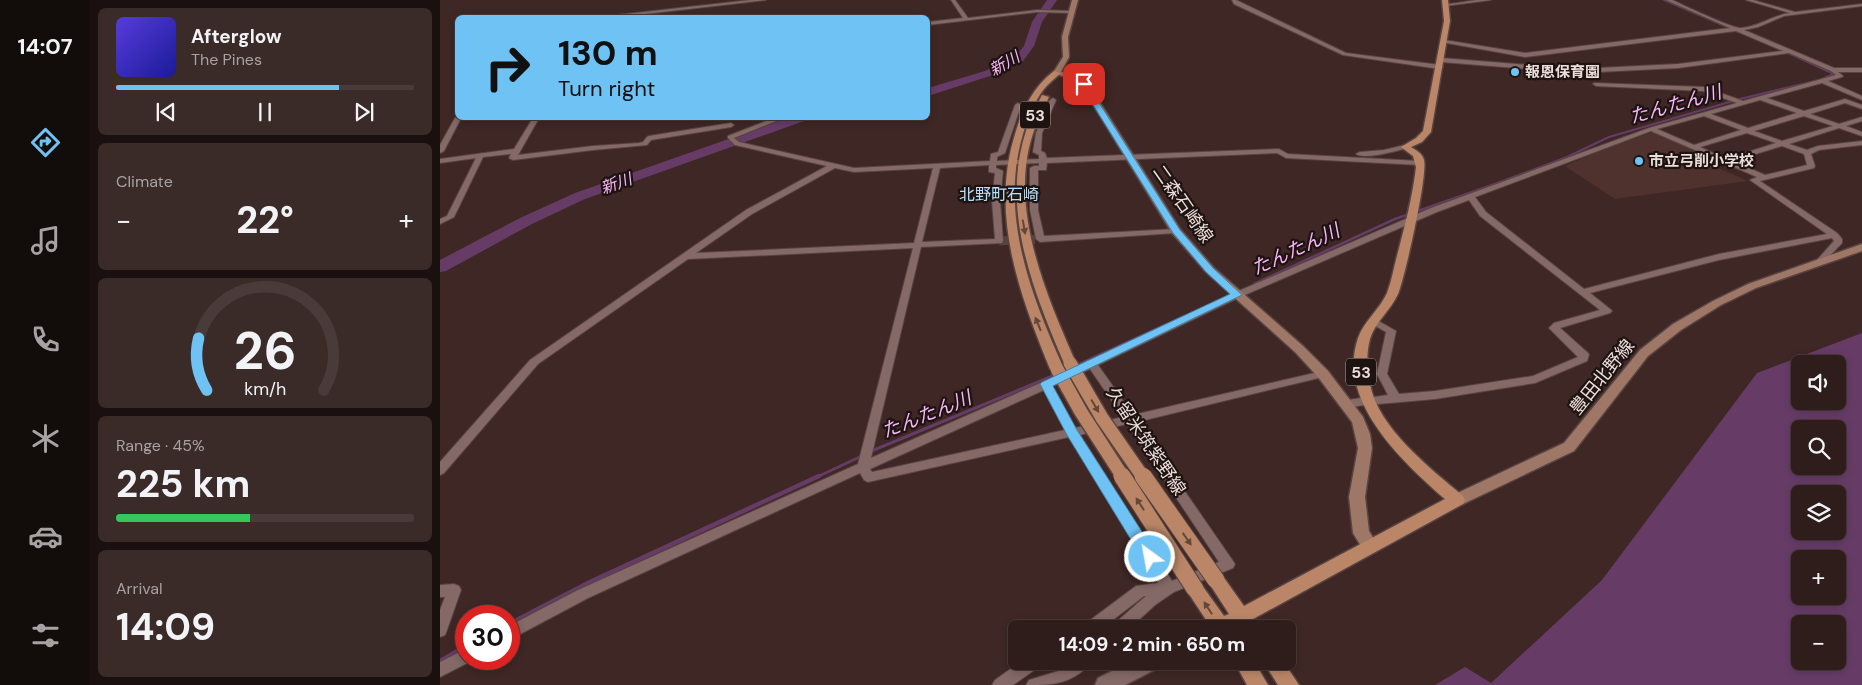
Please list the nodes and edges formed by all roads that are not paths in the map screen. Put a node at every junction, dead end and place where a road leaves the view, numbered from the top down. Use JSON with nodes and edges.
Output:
{"nodes":[{"id":1,"x":764,"y":0,"type":"edge"},
{"id":2,"x":953,"y":0,"type":"edge"},
{"id":3,"x":1234,"y":0,"type":"edge"},
{"id":4,"x":1489,"y":0,"type":"edge"},
{"id":5,"x":1668,"y":0,"type":"edge"},
{"id":6,"x":1748,"y":0,"type":"edge"},
{"id":7,"x":1076,"y":1,"type":"edge"},
{"id":8,"x":1445,"y":3,"type":"edge"},
{"id":9,"x":1862,"y":5,"type":"edge"},
{"id":10,"x":1072,"y":12,"type":"junction"},
{"id":11,"x":1797,"y":13,"type":"junction"},
{"id":12,"x":621,"y":15,"type":"edge"},
{"id":13,"x":966,"y":19,"type":"junction"},
{"id":14,"x":930,"y":24,"type":"edge"},
{"id":15,"x":1738,"y":30,"type":"junction"},
{"id":16,"x":1444,"y":42,"type":"junction"},
{"id":17,"x":1790,"y":52,"type":"junction"},
{"id":18,"x":1441,"y":63,"type":"junction"},
{"id":19,"x":1833,"y":70,"type":"junction"},
{"id":20,"x":1862,"y":70,"type":"edge"},
{"id":21,"x":1057,"y":73,"type":"junction"},
{"id":22,"x":1823,"y":81,"type":"junction"},
{"id":23,"x":1596,"y":84,"type":"dead end"},
{"id":24,"x":1760,"y":98,"type":"junction"},
{"id":25,"x":1862,"y":98,"type":"edge"},
{"id":26,"x":1053,"y":100,"type":"dead end"},
{"id":27,"x":1740,"y":102,"type":"junction"},
{"id":28,"x":1018,"y":105,"type":"dead end"},
{"id":29,"x":1862,"y":108,"type":"edge"},
{"id":30,"x":1704,"y":114,"type":"junction"},
{"id":31,"x":1806,"y":114,"type":"junction"},
{"id":32,"x":1862,"y":119,"type":"edge"},
{"id":33,"x":457,"y":120,"type":"edge"},
{"id":34,"x":535,"y":120,"type":"edge"},
{"id":35,"x":729,"y":120,"type":"edge"},
{"id":36,"x":774,"y":120,"type":"edge"},
{"id":37,"x":731,"y":125,"type":"junction"},
{"id":38,"x":1841,"y":127,"type":"junction"},
{"id":39,"x":1650,"y":129,"type":"junction"},
{"id":40,"x":1750,"y":131,"type":"junction"},
{"id":41,"x":1862,"y":134,"type":"edge"},
{"id":42,"x":730,"y":137,"type":"junction"},
{"id":43,"x":442,"y":143,"type":"edge"},
{"id":44,"x":1862,"y":143,"type":"edge"},
{"id":45,"x":1784,"y":144,"type":"junction"},
{"id":46,"x":1405,"y":147,"type":"junction"},
{"id":47,"x":1694,"y":147,"type":"junction"},
{"id":48,"x":440,"y":151,"type":"edge"},
{"id":49,"x":516,"y":151,"type":"junction"},
{"id":50,"x":1279,"y":151,"type":"junction"},
{"id":51,"x":1807,"y":153,"type":"junction"},
{"id":52,"x":480,"y":157,"type":"junction"},
{"id":53,"x":1130,"y":157,"type":"junction"},
{"id":54,"x":1043,"y":160,"type":"junction"},
{"id":55,"x":440,"y":161,"type":"edge"},
{"id":56,"x":1726,"y":161,"type":"junction"},
{"id":57,"x":1017,"y":162,"type":"junction"},
{"id":58,"x":993,"y":163,"type":"junction"},
{"id":59,"x":1420,"y":163,"type":"junction"},
{"id":60,"x":833,"y":166,"type":"junction"},
{"id":61,"x":937,"y":166,"type":"junction"},
{"id":62,"x":1766,"y":178,"type":"junction"},
{"id":63,"x":1471,"y":198,"type":"junction"},
{"id":64,"x":1412,"y":216,"type":"junction"},
{"id":65,"x":440,"y":222,"type":"edge"},
{"id":66,"x":1176,"y":231,"type":"junction"},
{"id":67,"x":1834,"y":235,"type":"junction"},
{"id":68,"x":918,"y":245,"type":"junction"},
{"id":69,"x":1862,"y":247,"type":"edge"},
{"id":70,"x":687,"y":256,"type":"junction"},
{"id":71,"x":1820,"y":261,"type":"junction"},
{"id":72,"x":1582,"y":292,"type":"junction"},
{"id":73,"x":1237,"y":295,"type":"junction"},
{"id":74,"x":1376,"y":322,"type":"junction"},
{"id":75,"x":1092,"y":364,"type":"junction"},
{"id":76,"x":1064,"y":366,"type":"junction"},
{"id":77,"x":1323,"y":374,"type":"junction"},
{"id":78,"x":1046,"y":384,"type":"junction"},
{"id":79,"x":1395,"y":398,"type":"junction"},
{"id":80,"x":1378,"y":400,"type":"dead end"},
{"id":81,"x":1361,"y":402,"type":"dead end"},
{"id":82,"x":1346,"y":404,"type":"junction"},
{"id":83,"x":1129,"y":420,"type":"junction"},
{"id":84,"x":1072,"y":432,"type":"junction"},
{"id":85,"x":863,"y":466,"type":"junction"},
{"id":86,"x":440,"y":470,"type":"edge"},
{"id":87,"x":1457,"y":500,"type":"junction"},
{"id":88,"x":1370,"y":546,"type":"junction"},
{"id":89,"x":1169,"y":588,"type":"junction"},
{"id":90,"x":440,"y":591,"type":"edge"},
{"id":91,"x":1102,"y":620,"type":"edge"},
{"id":92,"x":1130,"y":620,"type":"edge"},
{"id":93,"x":1215,"y":620,"type":"edge"},
{"id":94,"x":1244,"y":620,"type":"edge"},
{"id":95,"x":1251,"y":620,"type":"edge"},
{"id":96,"x":520,"y":627,"type":"edge"},
{"id":97,"x":440,"y":630,"type":"edge"},
{"id":98,"x":455,"y":662,"type":"edge"},
{"id":99,"x":440,"y":670,"type":"edge"},
{"id":100,"x":1022,"y":670,"type":"edge"},
{"id":101,"x":1073,"y":670,"type":"edge"},
{"id":102,"x":1134,"y":670,"type":"edge"},
{"id":103,"x":1249,"y":670,"type":"edge"},
{"id":104,"x":1278,"y":670,"type":"edge"},
{"id":105,"x":1257,"y":683,"type":"edge"},
{"id":106,"x":1000,"y":685,"type":"edge"},
{"id":107,"x":1034,"y":685,"type":"edge"},
{"id":108,"x":1105,"y":685,"type":"edge"},
{"id":109,"x":1288,"y":685,"type":"edge"}],
"edges":[{"from":1,"to":12,"type":"street"},
{"from":2,"to":13,"type":"street"},
{"from":3,"to":18,"type":"street"},
{"from":4,"to":8,"type":"street"},
{"from":5,"to":15,"type":"street"},
{"from":6,"to":11,"type":"street"},
{"from":7,"to":10,"type":"main road"},
{"from":8,"to":16,"type":"main road"},
{"from":9,"to":11,"type":"street"},
{"from":10,"to":13,"type":"street"},
{"from":10,"to":21,"type":"main road"},
{"from":11,"to":15,"type":"street"},
{"from":13,"to":14,"type":"street"},
{"from":15,"to":16,"type":"street"},
{"from":15,"to":17,"type":"street"},
{"from":16,"to":18,"type":"main road"},
{"from":17,"to":18,"type":"street"},
{"from":17,"to":19,"type":"street"},
{"from":18,"to":46,"type":"main road"},
{"from":19,"to":20,"type":"street"},
{"from":19,"to":22,"type":"street"},
{"from":21,"to":53,"type":"main road","name":"二森石崎線"},
{"from":21,"to":57,"type":"main road","name":"久留米筑紫野線","number":"53"},
{"from":22,"to":24,"type":"street"},
{"from":22,"to":25,"type":"street"},
{"from":23,"to":27,"type":"street"},
{"from":24,"to":27,"type":"street"},
{"from":24,"to":31,"type":"street"},
{"from":26,"to":54,"type":"street"},
{"from":27,"to":30,"type":"street"},
{"from":28,"to":58,"type":"street"},
{"from":29,"to":31,"type":"street"},
{"from":30,"to":39,"type":"street"},
{"from":30,"to":40,"type":"street"},
{"from":31,"to":38,"type":"street"},
{"from":31,"to":40,"type":"street"},
{"from":32,"to":38,"type":"street"},
{"from":33,"to":43,"type":"street"},
{"from":34,"to":49,"type":"street"},
{"from":35,"to":37,"type":"street"},
{"from":36,"to":42,"type":"street"},
{"from":37,"to":42,"type":"street"},
{"from":37,"to":49,"type":"street"},
{"from":38,"to":41,"type":"street"},
{"from":38,"to":45,"type":"street"},
{"from":39,"to":47,"type":"street"},
{"from":39,"to":63,"type":"street"},
{"from":40,"to":45,"type":"street"},
{"from":40,"to":47,"type":"street"},
{"from":42,"to":60,"type":"street"},
{"from":43,"to":48,"type":"street"},
{"from":44,"to":51,"type":"street"},
{"from":45,"to":51,"type":"street"},
{"from":45,"to":56,"type":"street"},
{"from":46,"to":50,"type":"street"},
{"from":46,"to":59,"type":"main road"},
{"from":47,"to":56,"type":"street"},
{"from":49,"to":52,"type":"street"},
{"from":50,"to":53,"type":"street"},
{"from":50,"to":59,"type":"street"},
{"from":51,"to":62,"type":"street"},
{"from":52,"to":55,"type":"street"},
{"from":52,"to":65,"type":"street"},
{"from":53,"to":54,"type":"street"},
{"from":53,"to":66,"type":"main road","name":"二森石崎線"},
{"from":54,"to":57,"type":"street"},
{"from":54,"to":66,"type":"street"},
{"from":56,"to":62,"type":"street"},
{"from":57,"to":58,"type":"street"},
{"from":57,"to":76,"type":"main road","name":"久留米筑紫野線","number":"53"},
{"from":58,"to":61,"type":"street"},
{"from":58,"to":68,"type":"street"},
{"from":59,"to":64,"type":"main road","number":"53"},
{"from":60,"to":61,"type":"street"},
{"from":60,"to":70,"type":"street"},
{"from":61,"to":68,"type":"street"},
{"from":62,"to":67,"type":"street"},
{"from":63,"to":64,"type":"street"},
{"from":63,"to":72,"type":"street"},
{"from":64,"to":73,"type":"street"},
{"from":64,"to":74,"type":"main road","number":"53"},
{"from":66,"to":73,"type":"main road","name":"二森石崎線"},
{"from":67,"to":71,"type":"street"},
{"from":67,"to":72,"type":"street"},
{"from":68,"to":70,"type":"street"},
{"from":68,"to":85,"type":"street"},
{"from":69,"to":71,"type":"main road","name":"豊田北野線"},
{"from":70,"to":86,"type":"street"},
{"from":71,"to":87,"type":"main road","name":"豊田北野線"},
{"from":72,"to":79,"type":"street"},
{"from":73,"to":75,"type":"street"},
{"from":73,"to":77,"type":"main road","name":"二森石崎線"},
{"from":74,"to":79,"type":"street"},
{"from":74,"to":87,"type":"main road","number":"53"},
{"from":75,"to":78,"type":"street"},
{"from":75,"to":83,"type":"street"},
{"from":93,"to":76,"type":"main road","name":"久留米筑紫野線","number":"53","one_way":true,"bridge":true},
{"from":76,"to":94,"type":"main road","name":"久留米筑紫野線","number":"53","one_way":true,"bridge":true},
{"from":77,"to":82,"type":"main road","name":"二森石崎線"},
{"from":77,"to":83,"type":"street"},
{"from":78,"to":84,"type":"street"},
{"from":78,"to":85,"type":"street"},
{"from":79,"to":80,"type":"street"},
{"from":81,"to":82,"type":"street"},
{"from":82,"to":88,"type":"main road","name":"二森石崎線"},
{"from":83,"to":84,"type":"street"},
{"from":83,"to":89,"type":"street"},
{"from":84,"to":85,"type":"street"},
{"from":84,"to":89,"type":"street"},
{"from":85,"to":96,"type":"street"},
{"from":87,"to":88,"type":"main road","name":"久留米筑紫野線","number":"53"},
{"from":88,"to":95,"type":"main road","name":"久留米筑紫野線","number":"53"},
{"from":89,"to":91,"type":"street"},
{"from":89,"to":92,"type":"street"},
{"from":90,"to":97,"type":"street"},
{"from":98,"to":99,"type":"street"},
{"from":100,"to":106,"type":"street"},
{"from":101,"to":107,"type":"street"},
{"from":102,"to":108,"type":"street"},
{"from":103,"to":105,"type":"main road"},
{"from":104,"to":109,"type":"main road"}]}
